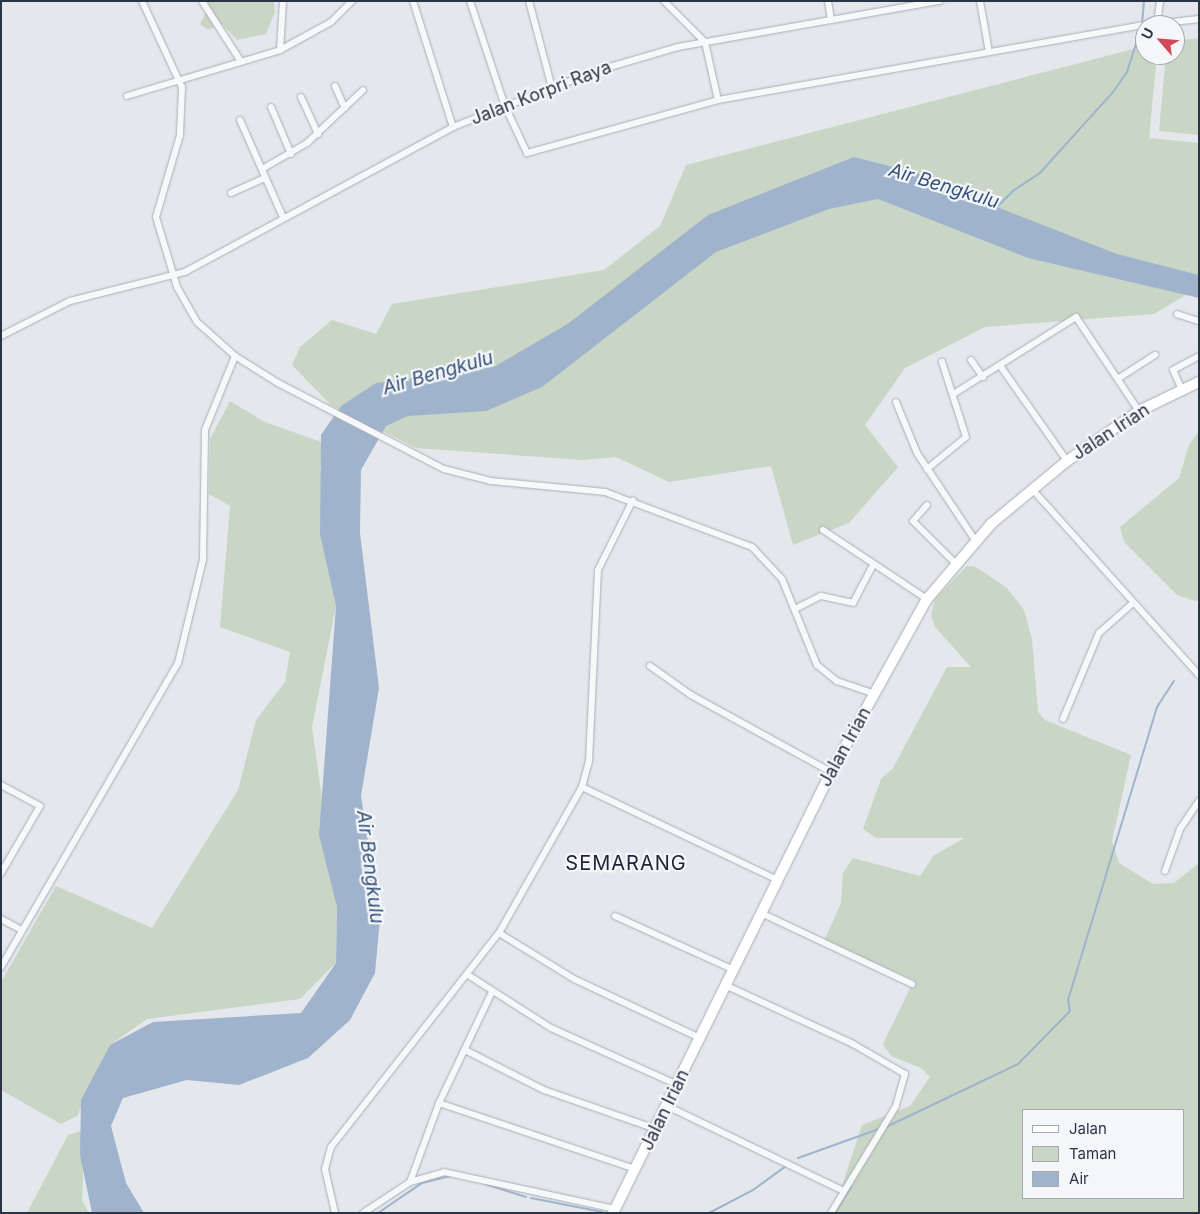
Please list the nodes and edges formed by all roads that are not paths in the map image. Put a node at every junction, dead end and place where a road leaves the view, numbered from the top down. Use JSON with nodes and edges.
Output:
{"nodes":[{"id":1,"x":142,"y":1,"type":"edge"},
{"id":2,"x":202,"y":1,"type":"edge"},
{"id":3,"x":283,"y":1,"type":"edge"},
{"id":4,"x":352,"y":1,"type":"edge"},
{"id":5,"x":413,"y":1,"type":"edge"},
{"id":6,"x":470,"y":1,"type":"edge"},
{"id":7,"x":529,"y":1,"type":"edge"},
{"id":8,"x":664,"y":1,"type":"edge"},
{"id":9,"x":828,"y":1,"type":"edge"},
{"id":10,"x":940,"y":1,"type":"edge"},
{"id":11,"x":980,"y":1,"type":"edge"},
{"id":12,"x":1160,"y":1,"type":"edge"},
{"id":13,"x":1158,"y":15,"type":"edge"},
{"id":14,"x":1199,"y":19,"type":"edge"},
{"id":15,"x":831,"y":20,"type":"junction"},
{"id":16,"x":1185,"y":20,"type":"edge"},
{"id":17,"x":1135,"y":28,"type":"edge"},
{"id":18,"x":705,"y":42,"type":"junction"},
{"id":19,"x":280,"y":50,"type":"junction"},
{"id":20,"x":989,"y":52,"type":"junction"},
{"id":21,"x":240,"y":60,"type":"junction"},
{"id":22,"x":180,"y":78,"type":"junction"},
{"id":23,"x":335,"y":86,"type":"dead end"},
{"id":24,"x":552,"y":88,"type":"junction"},
{"id":25,"x":363,"y":90,"type":"dead end"},
{"id":26,"x":127,"y":96,"type":"dead end"},
{"id":27,"x":301,"y":97,"type":"dead end"},
{"id":28,"x":718,"y":100,"type":"junction"},
{"id":29,"x":505,"y":106,"type":"junction"},
{"id":30,"x":271,"y":107,"type":"dead end"},
{"id":31,"x":345,"y":108,"type":"junction"},
{"id":32,"x":240,"y":120,"type":"dead end"},
{"id":33,"x":453,"y":127,"type":"junction"},
{"id":34,"x":318,"y":134,"type":"junction"},
{"id":35,"x":291,"y":154,"type":"junction"},
{"id":36,"x":262,"y":169,"type":"junction"},
{"id":37,"x":265,"y":178,"type":"junction"},
{"id":38,"x":231,"y":194,"type":"dead end"},
{"id":39,"x":283,"y":218,"type":"junction"},
{"id":40,"x":173,"y":275,"type":"junction"},
{"id":41,"x":1177,"y":314,"type":"dead end"},
{"id":42,"x":1199,"y":321,"type":"edge"},
{"id":43,"x":1,"y":336,"type":"edge"},
{"id":44,"x":235,"y":356,"type":"junction"},
{"id":45,"x":1156,"y":356,"type":"dead end"},
{"id":46,"x":1199,"y":356,"type":"edge"},
{"id":47,"x":971,"y":360,"type":"dead end"},
{"id":48,"x":942,"y":362,"type":"dead end"},
{"id":49,"x":1001,"y":367,"type":"junction"},
{"id":50,"x":983,"y":377,"type":"junction"},
{"id":51,"x":1119,"y":378,"type":"junction"},
{"id":52,"x":1199,"y":382,"type":"edge"},
{"id":53,"x":1182,"y":390,"type":"junction"},
{"id":54,"x":954,"y":393,"type":"junction"},
{"id":55,"x":896,"y":402,"type":"dead end"},
{"id":56,"x":1139,"y":411,"type":"junction"},
{"id":57,"x":1067,"y":461,"type":"junction"},
{"id":58,"x":927,"y":469,"type":"junction"},
{"id":59,"x":1032,"y":489,"type":"junction"},
{"id":60,"x":633,"y":500,"type":"junction"},
{"id":61,"x":926,"y":505,"type":"dead end"},
{"id":62,"x":823,"y":530,"type":"dead end"},
{"id":63,"x":974,"y":540,"type":"junction"},
{"id":64,"x":955,"y":563,"type":"junction"},
{"id":65,"x":873,"y":565,"type":"junction"},
{"id":66,"x":926,"y":599,"type":"junction"},
{"id":67,"x":1134,"y":603,"type":"junction"},
{"id":68,"x":795,"y":609,"type":"junction"},
{"id":69,"x":650,"y":666,"type":"dead end"},
{"id":70,"x":1199,"y":675,"type":"edge"},
{"id":71,"x":874,"y":694,"type":"junction"},
{"id":72,"x":1063,"y":719,"type":"dead end"},
{"id":73,"x":831,"y":772,"type":"junction"},
{"id":74,"x":3,"y":786,"type":"edge"},
{"id":75,"x":582,"y":787,"type":"junction"},
{"id":76,"x":1,"y":794,"type":"edge"},
{"id":77,"x":1199,"y":800,"type":"edge"},
{"id":78,"x":1165,"y":871,"type":"dead end"},
{"id":79,"x":1,"y":873,"type":"edge"},
{"id":80,"x":778,"y":880,"type":"junction"},
{"id":81,"x":761,"y":913,"type":"junction"},
{"id":82,"x":615,"y":916,"type":"dead end"},
{"id":83,"x":1,"y":919,"type":"edge"},
{"id":84,"x":20,"y":929,"type":"junction"},
{"id":85,"x":499,"y":933,"type":"junction"},
{"id":86,"x":1,"y":967,"type":"edge"},
{"id":87,"x":734,"y":970,"type":"junction"},
{"id":88,"x":468,"y":975,"type":"junction"},
{"id":89,"x":912,"y":984,"type":"dead end"},
{"id":90,"x":727,"y":986,"type":"junction"},
{"id":91,"x":492,"y":992,"type":"junction"},
{"id":92,"x":700,"y":1038,"type":"junction"},
{"id":93,"x":465,"y":1050,"type":"junction"},
{"id":94,"x":678,"y":1085,"type":"junction"},
{"id":95,"x":439,"y":1103,"type":"junction"},
{"id":96,"x":667,"y":1106,"type":"junction"},
{"id":97,"x":656,"y":1129,"type":"junction"},
{"id":98,"x":635,"y":1169,"type":"junction"},
{"id":99,"x":410,"y":1182,"type":"junction"},
{"id":100,"x":844,"y":1191,"type":"junction"},
{"id":101,"x":614,"y":1211,"type":"edge"},
{"id":102,"x":334,"y":1213,"type":"edge"},
{"id":103,"x":363,"y":1213,"type":"edge"},
{"id":104,"x":832,"y":1213,"type":"edge"}],
"edges":[{"from":1,"to":22,"type":"street"},
{"from":2,"to":21,"type":"street"},
{"from":3,"to":19,"type":"street"},
{"from":4,"to":19,"type":"street"},
{"from":5,"to":33,"type":"street"},
{"from":6,"to":29,"type":"street"},
{"from":7,"to":24,"type":"street"},
{"from":8,"to":18,"type":"street"},
{"from":9,"to":15,"type":"street"},
{"from":10,"to":15,"type":"street","name":"Jalan Korpri Raya"},
{"from":11,"to":20,"type":"street"},
{"from":12,"to":13,"type":"street"},
{"from":14,"to":16,"type":"street"},
{"from":15,"to":18,"type":"street","name":"Jalan Korpri Raya"},
{"from":17,"to":20,"type":"street"},
{"from":18,"to":24,"type":"street","name":"Jalan Korpri Raya"},
{"from":18,"to":28,"type":"street"},
{"from":19,"to":21,"type":"street"},
{"from":20,"to":28,"type":"street"},
{"from":21,"to":22,"type":"street"},
{"from":22,"to":26,"type":"street"},
{"from":22,"to":40,"type":"street"},
{"from":23,"to":31,"type":"street"},
{"from":24,"to":29,"type":"street","name":"Jalan Korpri Raya"},
{"from":25,"to":31,"type":"street"},
{"from":27,"to":34,"type":"street"},
{"from":28,"to":29,"type":"street"},
{"from":29,"to":33,"type":"street","name":"Jalan Korpri Raya"},
{"from":30,"to":35,"type":"street"},
{"from":31,"to":34,"type":"street"},
{"from":32,"to":36,"type":"street"},
{"from":33,"to":39,"type":"street","name":"Jalan Korpri Raya"},
{"from":34,"to":35,"type":"street"},
{"from":35,"to":36,"type":"street"},
{"from":36,"to":37,"type":"street"},
{"from":37,"to":38,"type":"street"},
{"from":37,"to":39,"type":"street"},
{"from":39,"to":40,"type":"street","name":"Jalan Korpri Raya"},
{"from":40,"to":43,"type":"street","name":"Jalan Korpri Raya"},
{"from":40,"to":44,"type":"street"},
{"from":41,"to":42,"type":"street"},
{"from":44,"to":60,"type":"street"},
{"from":44,"to":84,"type":"street"},
{"from":45,"to":51,"type":"street"},
{"from":46,"to":53,"type":"street"},
{"from":47,"to":50,"type":"street"},
{"from":48,"to":54,"type":"street"},
{"from":49,"to":50,"type":"street"},
{"from":49,"to":51,"type":"street"},
{"from":49,"to":57,"type":"street"},
{"from":50,"to":54,"type":"street"},
{"from":51,"to":56,"type":"street"},
{"from":52,"to":53,"type":"main road","name":"Jalan Irian"},
{"from":53,"to":56,"type":"main road","name":"Jalan Irian"},
{"from":54,"to":58,"type":"street"},
{"from":55,"to":58,"type":"street"},
{"from":56,"to":57,"type":"main road","name":"Jalan Irian"},
{"from":57,"to":59,"type":"main road","name":"Jalan Irian"},
{"from":58,"to":63,"type":"street"},
{"from":59,"to":63,"type":"main road","name":"Jalan Irian"},
{"from":59,"to":67,"type":"street"},
{"from":60,"to":68,"type":"street"},
{"from":60,"to":75,"type":"street"},
{"from":61,"to":64,"type":"street"},
{"from":62,"to":65,"type":"street"},
{"from":63,"to":64,"type":"main road","name":"Jalan Irian"},
{"from":64,"to":66,"type":"main road","name":"Jalan Irian"},
{"from":65,"to":66,"type":"street"},
{"from":65,"to":68,"type":"street"},
{"from":66,"to":71,"type":"main road","name":"Jalan Irian"},
{"from":67,"to":70,"type":"street"},
{"from":67,"to":72,"type":"street"},
{"from":68,"to":71,"type":"street"},
{"from":69,"to":73,"type":"street"},
{"from":71,"to":73,"type":"main road","name":"Jalan Irian"},
{"from":73,"to":80,"type":"main road","name":"Jalan Irian"},
{"from":74,"to":76,"type":"street"},
{"from":74,"to":79,"type":"street"},
{"from":75,"to":80,"type":"street"},
{"from":75,"to":85,"type":"street"},
{"from":77,"to":78,"type":"street"},
{"from":80,"to":81,"type":"main road","name":"Jalan Irian"},
{"from":81,"to":87,"type":"main road","name":"Jalan Irian"},
{"from":81,"to":89,"type":"street"},
{"from":82,"to":87,"type":"street"},
{"from":83,"to":84,"type":"street"},
{"from":84,"to":86,"type":"street"},
{"from":85,"to":88,"type":"street"},
{"from":85,"to":92,"type":"street"},
{"from":87,"to":90,"type":"main road","name":"Jalan Irian"},
{"from":88,"to":91,"type":"street"},
{"from":88,"to":102,"type":"street"},
{"from":90,"to":92,"type":"main road","name":"Jalan Irian"},
{"from":90,"to":100,"type":"street"},
{"from":91,"to":93,"type":"street"},
{"from":91,"to":94,"type":"street"},
{"from":92,"to":94,"type":"main road","name":"Jalan Irian"},
{"from":93,"to":95,"type":"street"},
{"from":93,"to":97,"type":"street"},
{"from":94,"to":96,"type":"main road","name":"Jalan Irian"},
{"from":95,"to":98,"type":"street"},
{"from":95,"to":99,"type":"street"},
{"from":96,"to":97,"type":"main road","name":"Jalan Irian"},
{"from":96,"to":100,"type":"street"},
{"from":97,"to":98,"type":"main road","name":"Jalan Irian"},
{"from":98,"to":101,"type":"main road","name":"Jalan Irian"},
{"from":99,"to":101,"type":"street"},
{"from":99,"to":103,"type":"street"},
{"from":100,"to":104,"type":"street"}]}
